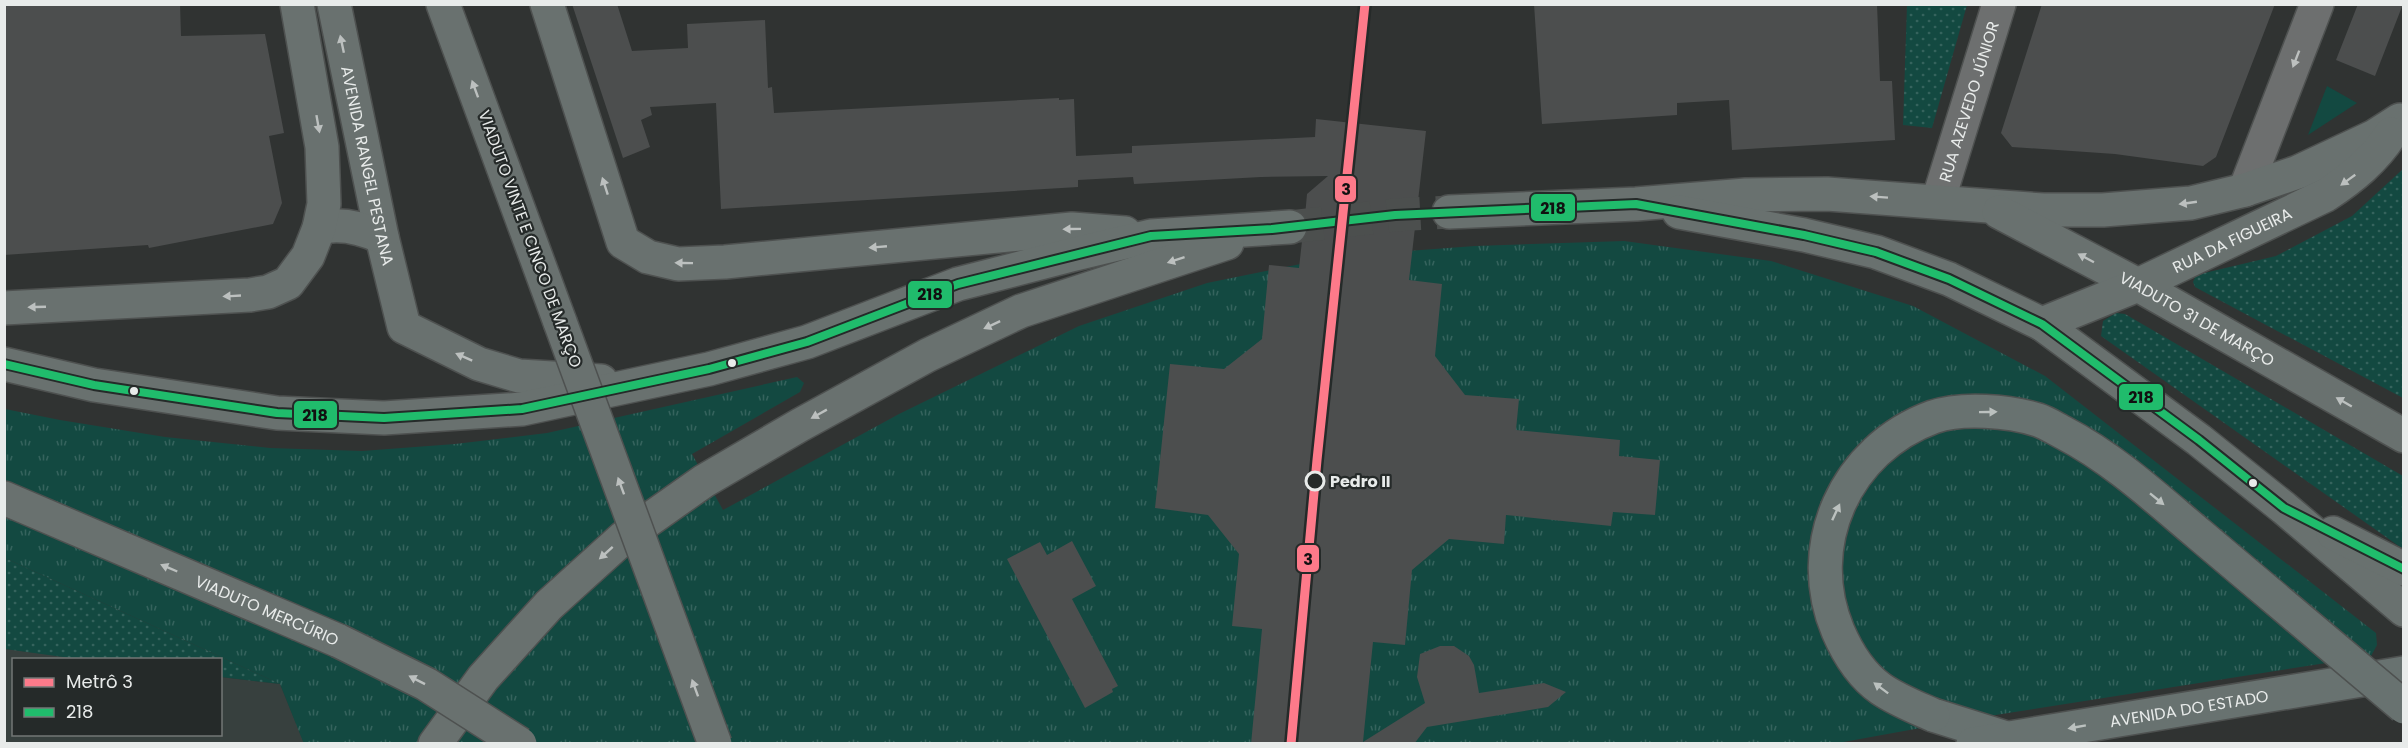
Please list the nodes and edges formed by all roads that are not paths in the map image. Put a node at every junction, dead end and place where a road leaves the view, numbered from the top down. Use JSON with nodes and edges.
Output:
{"nodes":[{"id":1,"x":297,"y":4,"type":"edge"},
{"id":2,"x":334,"y":4,"type":"edge"},
{"id":3,"x":443,"y":4,"type":"edge"},
{"id":4,"x":547,"y":4,"type":"edge"},
{"id":5,"x":1999,"y":4,"type":"edge"},
{"id":6,"x":2317,"y":4,"type":"edge"},
{"id":7,"x":2402,"y":118,"type":"edge"},
{"id":8,"x":2245,"y":190,"type":"junction"},
{"id":9,"x":1938,"y":201,"type":"junction"},
{"id":10,"x":1636,"y":204,"type":"junction"},
{"id":11,"x":1987,"y":206,"type":"junction"},
{"id":12,"x":1449,"y":213,"type":"tunnel mouth"},
{"id":13,"x":320,"y":228,"type":"junction"},
{"id":14,"x":1151,"y":236,"type":"junction"},
{"id":15,"x":382,"y":237,"type":"junction"},
{"id":16,"x":2138,"y":285,"type":"junction"},
{"id":17,"x":4,"y":308,"type":"edge"},
{"id":18,"x":2042,"y":324,"type":"junction"},
{"id":19,"x":4,"y":364,"type":"edge"},
{"id":20,"x":642,"y":384,"type":"junction"},
{"id":21,"x":2403,"y":436,"type":"edge"},
{"id":22,"x":4,"y":498,"type":"edge"},
{"id":23,"x":2284,"y":508,"type":"junction"},
{"id":24,"x":2403,"y":569,"type":"edge"},
{"id":25,"x":2403,"y":610,"type":"edge"},
{"id":26,"x":2403,"y":673,"type":"edge"},
{"id":27,"x":2403,"y":707,"type":"edge"},
{"id":28,"x":2008,"y":739,"type":"junction"},
{"id":29,"x":435,"y":744,"type":"edge"},
{"id":30,"x":520,"y":744,"type":"edge"},
{"id":31,"x":715,"y":744,"type":"edge"},
{"id":32,"x":1973,"y":744,"type":"edge"}],
"edges":[{"from":1,"to":13,"type":"main road","one_way":true},
{"from":15,"to":2,"type":"main road","name":"AVENIDA RANGEL PESTANA","one_way":true},
{"from":31,"to":3,"type":"main road","name":"VIADUTO VINTE E CINCO DE MARÇO","one_way":true,"bridge":true},
{"from":14,"to":4,"type":"main road","one_way":true},
{"from":5,"to":9,"type":"street","name":"RUA AZEVEDO JÚNIOR"},
{"from":6,"to":8,"type":"street","one_way":true},
{"from":7,"to":8,"type":"main road"},
{"from":7,"to":16,"type":"main road","name":"RUA DA FIGUEIRA","one_way":true},
{"from":8,"to":11,"type":"main road","one_way":true},
{"from":9,"to":10,"type":"main road","one_way":true},
{"from":9,"to":11,"type":"main road"},
{"from":10,"to":12,"type":"main road"},
{"from":10,"to":18,"type":"main road"},
{"from":16,"to":11,"type":"main road","name":"VIADUTO 31 DE MARÇO","one_way":true},
{"from":13,"to":15,"type":"main road"},
{"from":13,"to":17,"type":"main road","one_way":true},
{"from":14,"to":20,"type":"main road"},
{"from":14,"to":29,"type":"main road","one_way":true,"bridge":true},
{"from":20,"to":15,"type":"main road","name":"AVENIDA RANGEL PESTANA","one_way":true},
{"from":16,"to":18,"type":"main road","name":"RUA DA FIGUEIRA"},
{"from":21,"to":16,"type":"main road","name":"VIADUTO 31 DE MARÇO","one_way":true},
{"from":18,"to":23,"type":"main road"},
{"from":19,"to":20,"type":"main road"},
{"from":30,"to":22,"type":"main road","name":"VIADUTO MERCÚRIO","one_way":true,"bridge":true},
{"from":23,"to":24,"type":"main road"},
{"from":23,"to":25,"type":"main road"},
{"from":26,"to":28,"type":"highway","name":"AVENIDA DO ESTADO","one_way":true},
{"from":28,"to":27,"type":"highway","one_way":true,"bridge":true},
{"from":28,"to":32,"type":"highway","name":"AVENIDA DO ESTADO"}]}
